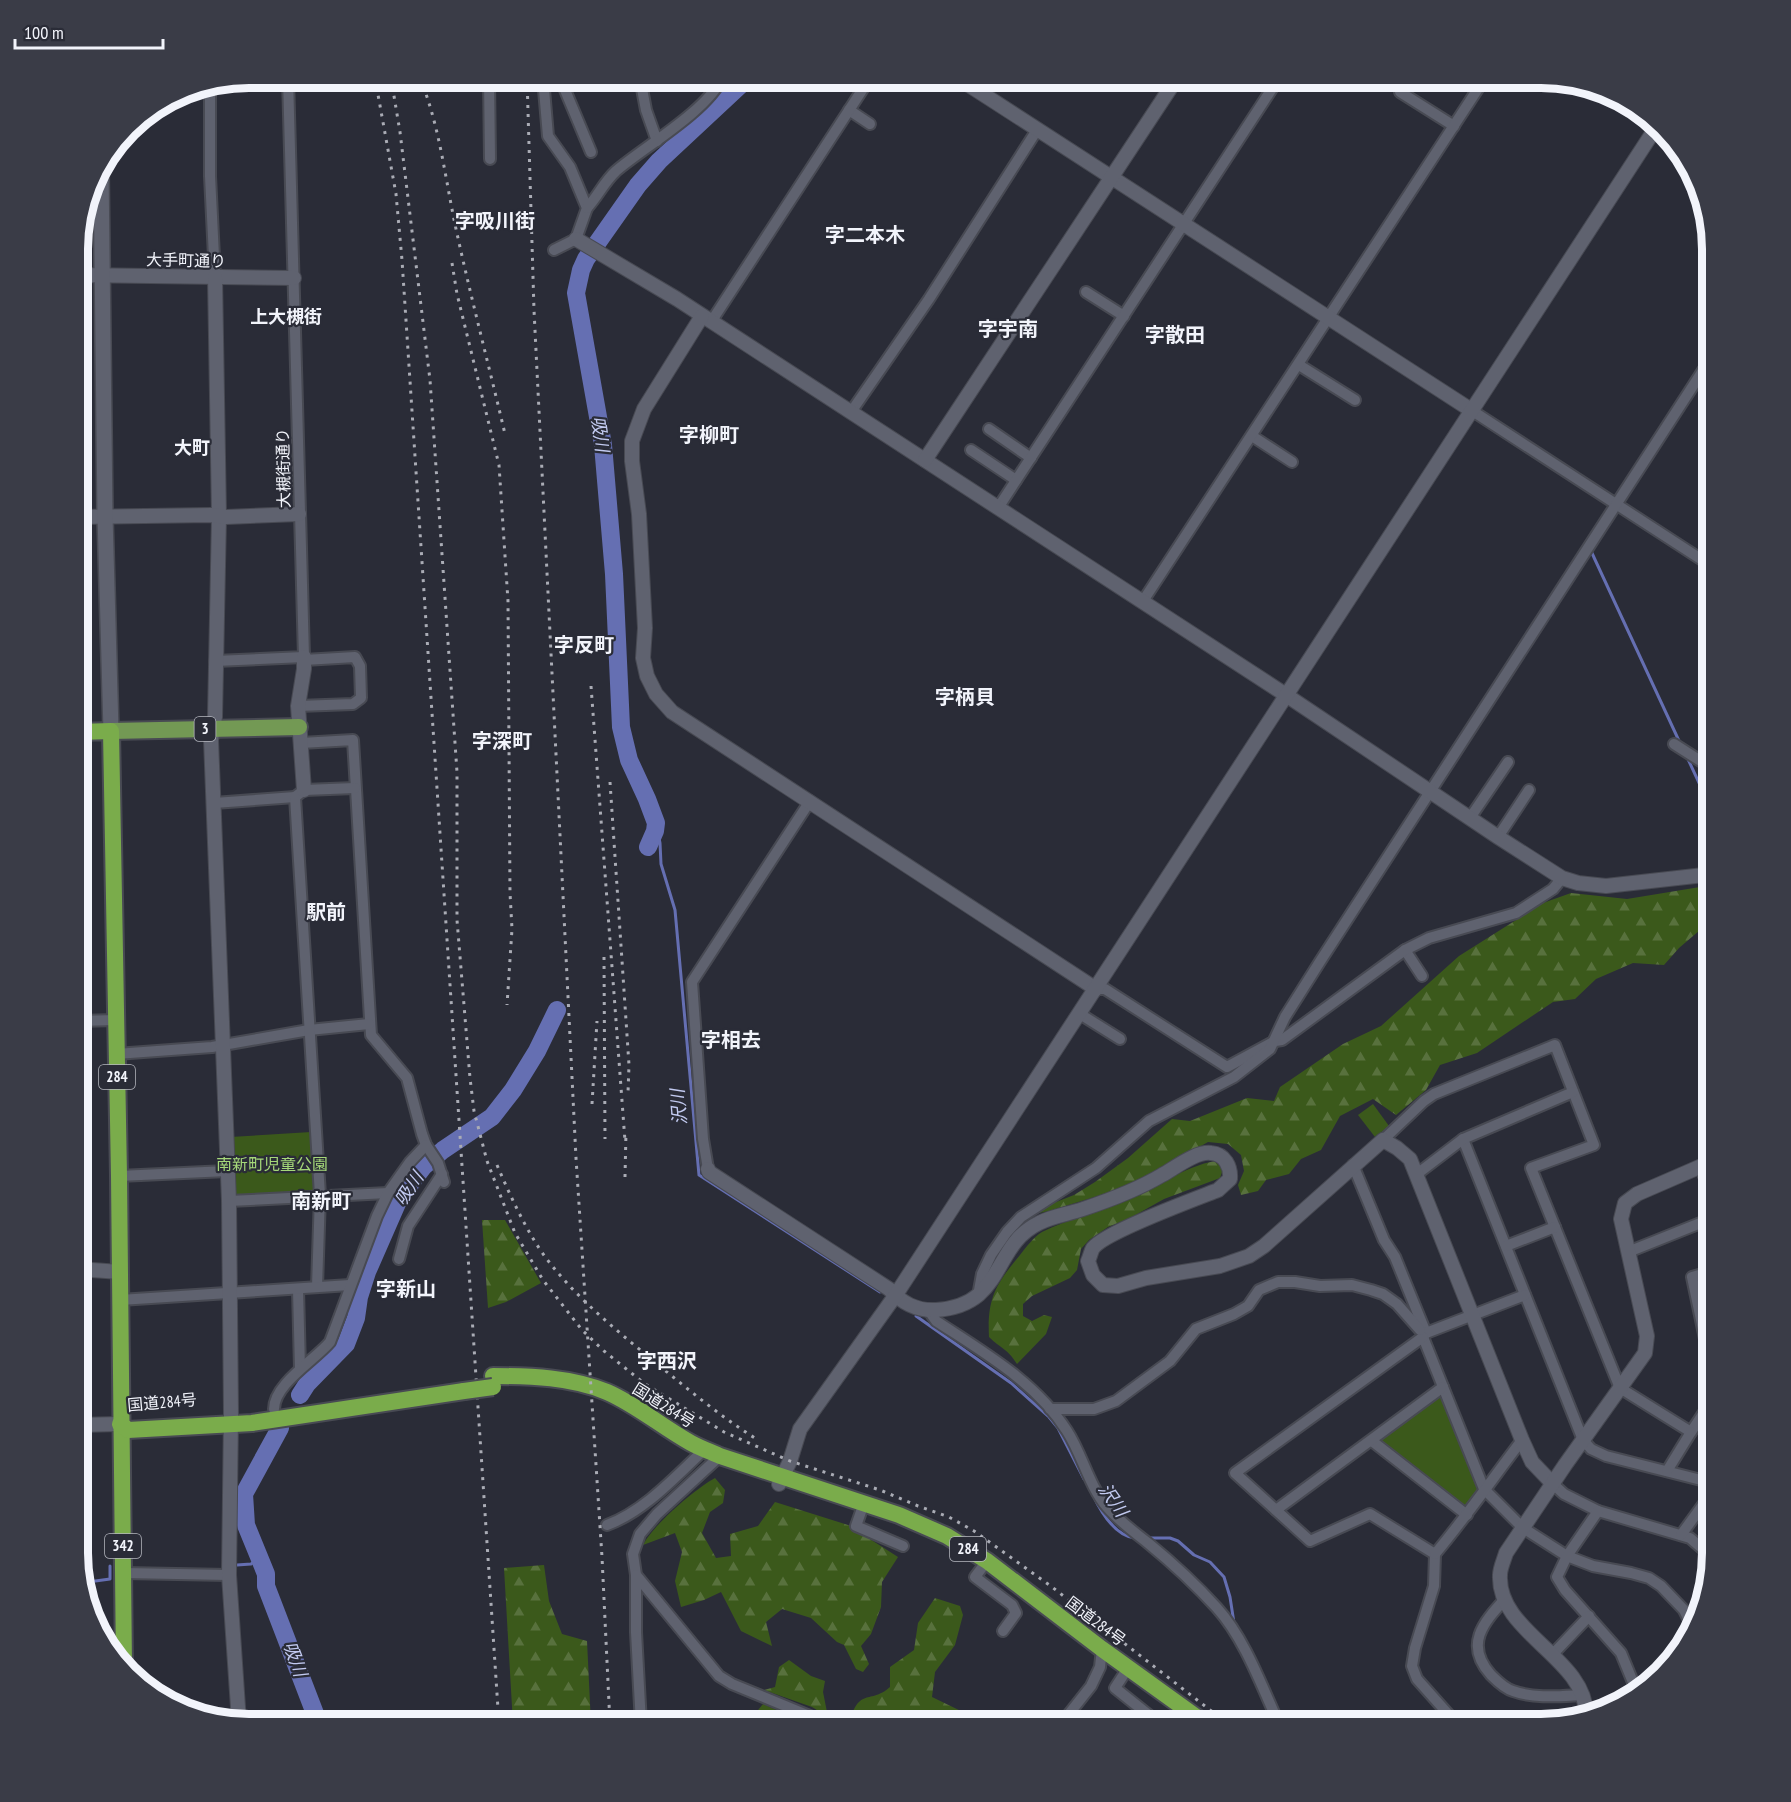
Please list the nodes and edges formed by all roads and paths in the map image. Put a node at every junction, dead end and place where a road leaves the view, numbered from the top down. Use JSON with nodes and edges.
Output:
{"nodes":[{"id":1,"x":288,"y":89,"type":"edge"},
{"id":2,"x":489,"y":89,"type":"edge"},
{"id":3,"x":544,"y":89,"type":"edge"},
{"id":4,"x":565,"y":89,"type":"edge"},
{"id":5,"x":642,"y":89,"type":"edge"},
{"id":6,"x":715,"y":89,"type":"edge"},
{"id":7,"x":863,"y":89,"type":"edge"},
{"id":8,"x":975,"y":89,"type":"edge"},
{"id":9,"x":1170,"y":89,"type":"edge"},
{"id":10,"x":1272,"y":89,"type":"edge"},
{"id":11,"x":1478,"y":89,"type":"edge"},
{"id":12,"x":1400,"y":92,"type":"dead end"},
{"id":13,"x":210,"y":94,"type":"edge"},
{"id":14,"x":849,"y":110,"type":"junction"},
{"id":15,"x":870,"y":124,"type":"dead end"},
{"id":16,"x":1454,"y":126,"type":"junction"},
{"id":17,"x":1037,"y":129,"type":"junction"},
{"id":18,"x":1652,"y":133,"type":"edge"},
{"id":19,"x":657,"y":141,"type":"junction"},
{"id":20,"x":591,"y":152,"type":"dead end"},
{"id":21,"x":490,"y":159,"type":"dead end"},
{"id":22,"x":1112,"y":177,"type":"junction"},
{"id":23,"x":101,"y":188,"type":"edge"},
{"id":24,"x":588,"y":208,"type":"junction"},
{"id":25,"x":1184,"y":224,"type":"junction"},
{"id":26,"x":580,"y":242,"type":"junction"},
{"id":27,"x":554,"y":250,"type":"dead end"},
{"id":28,"x":89,"y":275,"type":"edge"},
{"id":29,"x":102,"y":275,"type":"junction"},
{"id":30,"x":215,"y":277,"type":"junction"},
{"id":31,"x":294,"y":278,"type":"junction"},
{"id":32,"x":1086,"y":292,"type":"dead end"},
{"id":33,"x":1124,"y":316,"type":"junction"},
{"id":34,"x":1329,"y":318,"type":"junction"},
{"id":35,"x":707,"y":319,"type":"junction"},
{"id":36,"x":1299,"y":365,"type":"junction"},
{"id":37,"x":1702,"y":375,"type":"edge"},
{"id":38,"x":1355,"y":400,"type":"dead end"},
{"id":39,"x":1471,"y":410,"type":"junction"},
{"id":40,"x":851,"y":412,"type":"junction"},
{"id":41,"x":989,"y":429,"type":"dead end"},
{"id":42,"x":1252,"y":436,"type":"junction"},
{"id":43,"x":970,"y":450,"type":"dead end"},
{"id":44,"x":1031,"y":458,"type":"junction"},
{"id":45,"x":925,"y":460,"type":"junction"},
{"id":46,"x":1292,"y":462,"type":"dead end"},
{"id":47,"x":1016,"y":480,"type":"junction"},
{"id":48,"x":1616,"y":504,"type":"junction"},
{"id":49,"x":999,"y":508,"type":"junction"},
{"id":50,"x":299,"y":514,"type":"junction"},
{"id":51,"x":105,"y":516,"type":"junction"},
{"id":52,"x":219,"y":516,"type":"junction"},
{"id":53,"x":89,"y":517,"type":"edge"},
{"id":54,"x":1702,"y":560,"type":"edge"},
{"id":55,"x":1143,"y":602,"type":"junction"},
{"id":56,"x":304,"y":658,"type":"junction"},
{"id":57,"x":215,"y":661,"type":"junction"},
{"id":58,"x":1286,"y":695,"type":"junction"},
{"id":59,"x":298,"y":706,"type":"junction"},
{"id":60,"x":213,"y":728,"type":"junction"},
{"id":61,"x":111,"y":731,"type":"junction"},
{"id":62,"x":89,"y":732,"type":"edge"},
{"id":63,"x":300,"y":735,"type":"junction"},
{"id":64,"x":1674,"y":744,"type":"dead end"},
{"id":65,"x":1508,"y":762,"type":"dead end"},
{"id":66,"x":1702,"y":762,"type":"edge"},
{"id":67,"x":355,"y":788,"type":"junction"},
{"id":68,"x":1529,"y":790,"type":"dead end"},
{"id":69,"x":1431,"y":792,"type":"junction"},
{"id":70,"x":299,"y":794,"type":"junction"},
{"id":71,"x":810,"y":801,"type":"junction"},
{"id":72,"x":214,"y":803,"type":"junction"},
{"id":73,"x":1470,"y":819,"type":"junction"},
{"id":74,"x":1498,"y":837,"type":"junction"},
{"id":75,"x":1702,"y":875,"type":"edge"},
{"id":76,"x":1562,"y":878,"type":"junction"},
{"id":77,"x":1404,"y":950,"type":"junction"},
{"id":78,"x":1422,"y":976,"type":"dead end"},
{"id":79,"x":1096,"y":989,"type":"junction"},
{"id":80,"x":1080,"y":1014,"type":"junction"},
{"id":81,"x":116,"y":1020,"type":"junction"},
{"id":82,"x":89,"y":1021,"type":"edge"},
{"id":83,"x":369,"y":1024,"type":"junction"},
{"id":84,"x":309,"y":1030,"type":"junction"},
{"id":85,"x":1120,"y":1039,"type":"dead end"},
{"id":86,"x":1275,"y":1041,"type":"junction"},
{"id":87,"x":222,"y":1046,"type":"junction"},
{"id":88,"x":116,"y":1054,"type":"junction"},
{"id":89,"x":1573,"y":1092,"type":"junction"},
{"id":90,"x":1463,"y":1139,"type":"junction"},
{"id":91,"x":1383,"y":1140,"type":"junction"},
{"id":92,"x":427,"y":1148,"type":"junction"},
{"id":93,"x":1353,"y":1165,"type":"junction"},
{"id":94,"x":1702,"y":1165,"type":"edge"},
{"id":95,"x":708,"y":1169,"type":"joint"},
{"id":96,"x":227,"y":1171,"type":"junction"},
{"id":97,"x":1417,"y":1174,"type":"junction"},
{"id":98,"x":119,"y":1176,"type":"junction"},
{"id":99,"x":388,"y":1193,"type":"junction"},
{"id":100,"x":320,"y":1195,"type":"junction"},
{"id":101,"x":228,"y":1201,"type":"junction"},
{"id":102,"x":1702,"y":1222,"type":"edge"},
{"id":103,"x":1555,"y":1227,"type":"junction"},
{"id":104,"x":1506,"y":1246,"type":"junction"},
{"id":105,"x":1628,"y":1252,"type":"junction"},
{"id":106,"x":399,"y":1259,"type":"dead end"},
{"id":107,"x":89,"y":1270,"type":"edge"},
{"id":108,"x":120,"y":1272,"type":"junction"},
{"id":109,"x":1702,"y":1274,"type":"edge"},
{"id":110,"x":350,"y":1285,"type":"junction"},
{"id":111,"x":317,"y":1287,"type":"junction"},
{"id":112,"x":298,"y":1289,"type":"junction"},
{"id":113,"x":229,"y":1293,"type":"junction"},
{"id":114,"x":1525,"y":1295,"type":"junction"},
{"id":115,"x":895,"y":1296,"type":"junction"},
{"id":116,"x":978,"y":1297,"type":"junction"},
{"id":117,"x":120,"y":1300,"type":"junction"},
{"id":118,"x":929,"y":1311,"type":"junction"},
{"id":119,"x":1473,"y":1315,"type":"junction"},
{"id":120,"x":1702,"y":1325,"type":"edge"},
{"id":121,"x":1424,"y":1335,"type":"junction"},
{"id":122,"x":300,"y":1369,"type":"junction"},
{"id":123,"x":464,"y":1385,"type":"junction"},
{"id":124,"x":1443,"y":1387,"type":"junction"},
{"id":125,"x":1620,"y":1388,"type":"junction"},
{"id":126,"x":274,"y":1409,"type":"junction"},
{"id":127,"x":1050,"y":1409,"type":"junction"},
{"id":128,"x":1702,"y":1416,"type":"edge"},
{"id":129,"x":231,"y":1420,"type":"junction"},
{"id":130,"x":120,"y":1424,"type":"junction"},
{"id":131,"x":89,"y":1425,"type":"edge"},
{"id":132,"x":1691,"y":1432,"type":"junction"},
{"id":133,"x":1522,"y":1440,"type":"junction"},
{"id":134,"x":1583,"y":1440,"type":"junction"},
{"id":135,"x":1372,"y":1441,"type":"junction"},
{"id":136,"x":709,"y":1456,"type":"junction"},
{"id":137,"x":1667,"y":1471,"type":"junction"},
{"id":138,"x":781,"y":1480,"type":"junction"},
{"id":139,"x":1702,"y":1481,"type":"edge"},
{"id":140,"x":1553,"y":1484,"type":"junction"},
{"id":141,"x":1484,"y":1489,"type":"junction"},
{"id":142,"x":1702,"y":1506,"type":"edge"},
{"id":143,"x":862,"y":1507,"type":"junction"},
{"id":144,"x":1276,"y":1510,"type":"junction"},
{"id":145,"x":1598,"y":1511,"type":"junction"},
{"id":146,"x":1467,"y":1515,"type":"junction"},
{"id":147,"x":607,"y":1525,"type":"dead end"},
{"id":148,"x":1524,"y":1528,"type":"junction"},
{"id":149,"x":1681,"y":1535,"type":"junction"},
{"id":150,"x":903,"y":1546,"type":"dead end"},
{"id":151,"x":1702,"y":1548,"type":"edge"},
{"id":152,"x":1435,"y":1554,"type":"junction"},
{"id":153,"x":1567,"y":1556,"type":"junction"},
{"id":154,"x":984,"y":1564,"type":"junction"},
{"id":155,"x":124,"y":1573,"type":"junction"},
{"id":156,"x":229,"y":1575,"type":"junction"},
{"id":157,"x":636,"y":1575,"type":"junction"},
{"id":158,"x":1505,"y":1599,"type":"junction"},
{"id":159,"x":1589,"y":1616,"type":"junction"},
{"id":160,"x":1688,"y":1618,"type":"edge"},
{"id":161,"x":1004,"y":1631,"type":"dead end"},
{"id":162,"x":124,"y":1652,"type":"edge"},
{"id":163,"x":1101,"y":1654,"type":"junction"},
{"id":164,"x":1552,"y":1655,"type":"junction"},
{"id":165,"x":1126,"y":1672,"type":"junction"},
{"id":166,"x":1634,"y":1684,"type":"edge"},
{"id":167,"x":1583,"y":1695,"type":"junction"},
{"id":168,"x":1585,"y":1707,"type":"edge"},
{"id":169,"x":238,"y":1713,"type":"edge"},
{"id":170,"x":640,"y":1714,"type":"edge"},
{"id":171,"x":805,"y":1714,"type":"edge"},
{"id":172,"x":1069,"y":1714,"type":"edge"},
{"id":173,"x":1148,"y":1714,"type":"edge"},
{"id":174,"x":1179,"y":1714,"type":"edge"},
{"id":175,"x":1191,"y":1714,"type":"edge"},
{"id":176,"x":1274,"y":1714,"type":"edge"},
{"id":177,"x":1448,"y":1714,"type":"edge"}],
"edges":[{"from":1,"to":31,"type":"street","name":"大槻街通り"},
{"from":2,"to":21,"type":"street"},
{"from":3,"to":24,"type":"street"},
{"from":4,"to":20,"type":"street"},
{"from":5,"to":19,"type":"street"},
{"from":6,"to":19,"type":"street"},
{"from":7,"to":14,"type":"street"},
{"from":8,"to":17,"type":"street"},
{"from":9,"to":22,"type":"street"},
{"from":10,"to":25,"type":"street"},
{"from":11,"to":16,"type":"street"},
{"from":12,"to":16,"type":"street"},
{"from":13,"to":30,"type":"street"},
{"from":14,"to":15,"type":"street"},
{"from":14,"to":35,"type":"street"},
{"from":16,"to":34,"type":"street"},
{"from":17,"to":22,"type":"street"},
{"from":17,"to":40,"type":"street"},
{"from":18,"to":39,"type":"street"},
{"from":19,"to":24,"type":"street"},
{"from":22,"to":25,"type":"street"},
{"from":22,"to":45,"type":"street"},
{"from":23,"to":29,"type":"main road"},
{"from":24,"to":26,"type":"street"},
{"from":25,"to":33,"type":"street"},
{"from":25,"to":34,"type":"street"},
{"from":26,"to":27,"type":"street"},
{"from":26,"to":35,"type":"street"},
{"from":28,"to":29,"type":"street","name":"大手町通り"},
{"from":29,"to":30,"type":"street","name":"大手町通り"},
{"from":29,"to":51,"type":"main road"},
{"from":30,"to":31,"type":"street","name":"大手町通り"},
{"from":30,"to":52,"type":"street"},
{"from":31,"to":50,"type":"street","name":"大槻街通り"},
{"from":32,"to":33,"type":"street"},
{"from":33,"to":44,"type":"street"},
{"from":34,"to":36,"type":"street"},
{"from":34,"to":39,"type":"street"},
{"from":35,"to":40,"type":"street"},
{"from":35,"to":71,"type":"street"},
{"from":36,"to":38,"type":"street"},
{"from":36,"to":42,"type":"street"},
{"from":37,"to":48,"type":"street"},
{"from":39,"to":48,"type":"street"},
{"from":39,"to":58,"type":"street"},
{"from":40,"to":45,"type":"street"},
{"from":41,"to":44,"type":"street"},
{"from":42,"to":46,"type":"street"},
{"from":42,"to":55,"type":"street"},
{"from":43,"to":47,"type":"street"},
{"from":44,"to":47,"type":"street"},
{"from":45,"to":49,"type":"street"},
{"from":47,"to":49,"type":"street"},
{"from":48,"to":54,"type":"street"},
{"from":48,"to":69,"type":"street"},
{"from":49,"to":55,"type":"street"},
{"from":50,"to":52,"type":"street"},
{"from":50,"to":56,"type":"street","name":"大槻街通り"},
{"from":51,"to":52,"type":"street"},
{"from":51,"to":53,"type":"street"},
{"from":51,"to":61,"type":"main road"},
{"from":52,"to":57,"type":"street"},
{"from":55,"to":58,"type":"street"},
{"from":56,"to":57,"type":"street"},
{"from":56,"to":59,"type":"street"},
{"from":56,"to":59,"type":"street"},
{"from":57,"to":60,"type":"street"},
{"from":58,"to":69,"type":"street"},
{"from":58,"to":79,"type":"street"},
{"from":59,"to":63,"type":"street"},
{"from":60,"to":61,"type":"main road","number":"3"},
{"from":60,"to":63,"type":"main road","number":"3"},
{"from":60,"to":72,"type":"street"},
{"from":61,"to":62,"type":"highway"},
{"from":61,"to":81,"type":"highway","number":"284"},
{"from":63,"to":67,"type":"street"},
{"from":63,"to":70,"type":"street"},
{"from":64,"to":66,"type":"street"},
{"from":65,"to":73,"type":"street"},
{"from":67,"to":70,"type":"street"},
{"from":67,"to":83,"type":"street"},
{"from":68,"to":74,"type":"street"},
{"from":69,"to":73,"type":"street"},
{"from":69,"to":86,"type":"street"},
{"from":70,"to":72,"type":"street"},
{"from":70,"to":84,"type":"street"},
{"from":71,"to":79,"type":"street"},
{"from":71,"to":95,"type":"street"},
{"from":72,"to":87,"type":"street"},
{"from":73,"to":74,"type":"street"},
{"from":74,"to":76,"type":"street"},
{"from":75,"to":76,"type":"street"},
{"from":76,"to":77,"type":"street"},
{"from":77,"to":78,"type":"street"},
{"from":77,"to":86,"type":"street"},
{"from":79,"to":80,"type":"street"},
{"from":79,"to":86,"type":"street"},
{"from":80,"to":85,"type":"street"},
{"from":80,"to":115,"type":"street"},
{"from":81,"to":82,"type":"street"},
{"from":81,"to":88,"type":"highway","number":"284"},
{"from":83,"to":84,"type":"street"},
{"from":83,"to":92,"type":"street"},
{"from":84,"to":87,"type":"street"},
{"from":84,"to":100,"type":"street"},
{"from":86,"to":116,"type":"street"},
{"from":87,"to":88,"type":"street"},
{"from":87,"to":96,"type":"street"},
{"from":88,"to":98,"type":"highway","number":"284"},
{"from":89,"to":90,"type":"street"},
{"from":89,"to":91,"type":"street"},
{"from":89,"to":103,"type":"street"},
{"from":90,"to":97,"type":"street"},
{"from":90,"to":104,"type":"street"},
{"from":91,"to":93,"type":"street"},
{"from":91,"to":97,"type":"street"},
{"from":92,"to":99,"type":"street"},
{"from":92,"to":106,"type":"street"},
{"from":93,"to":116,"type":"street"},
{"from":93,"to":121,"type":"street"},
{"from":94,"to":105,"type":"street"},
{"from":95,"to":115,"type":"street"},
{"from":96,"to":98,"type":"street"},
{"from":96,"to":101,"type":"street"},
{"from":97,"to":119,"type":"street"},
{"from":98,"to":108,"type":"highway","number":"284"},
{"from":99,"to":100,"type":"street"},
{"from":99,"to":110,"type":"street"},
{"from":100,"to":101,"type":"street"},
{"from":100,"to":111,"type":"street"},
{"from":101,"to":113,"type":"street"},
{"from":102,"to":105,"type":"street"},
{"from":103,"to":104,"type":"street"},
{"from":103,"to":125,"type":"street"},
{"from":104,"to":114,"type":"street"},
{"from":105,"to":125,"type":"street"},
{"from":107,"to":108,"type":"street"},
{"from":108,"to":117,"type":"highway","number":"284"},
{"from":109,"to":120,"type":"street"},
{"from":110,"to":111,"type":"street"},
{"from":110,"to":122,"type":"street"},
{"from":111,"to":112,"type":"street"},
{"from":112,"to":113,"type":"street"},
{"from":112,"to":122,"type":"street"},
{"from":113,"to":117,"type":"street"},
{"from":113,"to":129,"type":"street"},
{"from":114,"to":119,"type":"street"},
{"from":114,"to":134,"type":"street"},
{"from":115,"to":118,"type":"street"},
{"from":115,"to":138,"type":"street"},
{"from":116,"to":118,"type":"street"},
{"from":117,"to":130,"type":"highway","number":"284"},
{"from":118,"to":127,"type":"street"},
{"from":119,"to":121,"type":"street"},
{"from":119,"to":133,"type":"street"},
{"from":121,"to":124,"type":"street"},
{"from":121,"to":127,"type":"street"},
{"from":121,"to":144,"type":"street"},
{"from":122,"to":126,"type":"street"},
{"from":123,"to":126,"type":"highway","name":"国道284号","number":"284"},
{"from":123,"to":129,"type":"highway","name":"国道284号","number":"284"},
{"from":123,"to":136,"type":"highway","name":"国道284号","number":"284"},
{"from":124,"to":135,"type":"street"},
{"from":124,"to":141,"type":"street"},
{"from":125,"to":132,"type":"street"},
{"from":125,"to":134,"type":"street"},
{"from":126,"to":129,"type":"highway","name":"国道284号","number":"284"},
{"from":127,"to":176,"type":"street"},
{"from":128,"to":132,"type":"street"},
{"from":129,"to":130,"type":"highway","name":"国道284号","number":"284"},
{"from":129,"to":156,"type":"street"},
{"from":130,"to":131,"type":"street"},
{"from":130,"to":155,"type":"highway","number":"342"},
{"from":132,"to":137,"type":"street"},
{"from":133,"to":140,"type":"street"},
{"from":133,"to":141,"type":"street"},
{"from":134,"to":137,"type":"street"},
{"from":134,"to":140,"type":"street"},
{"from":135,"to":144,"type":"street"},
{"from":135,"to":146,"type":"street"},
{"from":136,"to":138,"type":"highway","name":"国道284号","number":"284"},
{"from":136,"to":147,"type":"street"},
{"from":136,"to":157,"type":"street"},
{"from":137,"to":139,"type":"street"},
{"from":138,"to":143,"type":"highway","name":"国道284号","number":"284"},
{"from":140,"to":145,"type":"street"},
{"from":140,"to":148,"type":"street"},
{"from":141,"to":146,"type":"street"},
{"from":141,"to":148,"type":"street"},
{"from":142,"to":149,"type":"street"},
{"from":143,"to":150,"type":"street"},
{"from":143,"to":154,"type":"highway","name":"国道284号","number":"284"},
{"from":144,"to":152,"type":"street"},
{"from":145,"to":149,"type":"street"},
{"from":145,"to":153,"type":"street"},
{"from":146,"to":152,"type":"street"},
{"from":148,"to":153,"type":"street"},
{"from":148,"to":158,"type":"street"},
{"from":149,"to":151,"type":"street"},
{"from":152,"to":177,"type":"street"},
{"from":153,"to":159,"type":"street"},
{"from":153,"to":160,"type":"street"},
{"from":154,"to":161,"type":"street"},
{"from":154,"to":163,"type":"highway","name":"国道284号","number":"284"},
{"from":155,"to":156,"type":"street"},
{"from":155,"to":162,"type":"highway","number":"342"},
{"from":156,"to":169,"type":"street"},
{"from":157,"to":170,"type":"street"},
{"from":157,"to":171,"type":"street"},
{"from":158,"to":164,"type":"street"},
{"from":158,"to":167,"type":"street"},
{"from":159,"to":164,"type":"street"},
{"from":159,"to":166,"type":"street"},
{"from":163,"to":165,"type":"highway","name":"国道284号","number":"284"},
{"from":163,"to":172,"type":"street"},
{"from":164,"to":167,"type":"street"},
{"from":165,"to":173,"type":"street"},
{"from":165,"to":174,"type":"highway","name":"国道284号","number":"284"},
{"from":165,"to":175,"type":"highway","name":"国道284号","number":"284"},
{"from":167,"to":168,"type":"street"}]}
